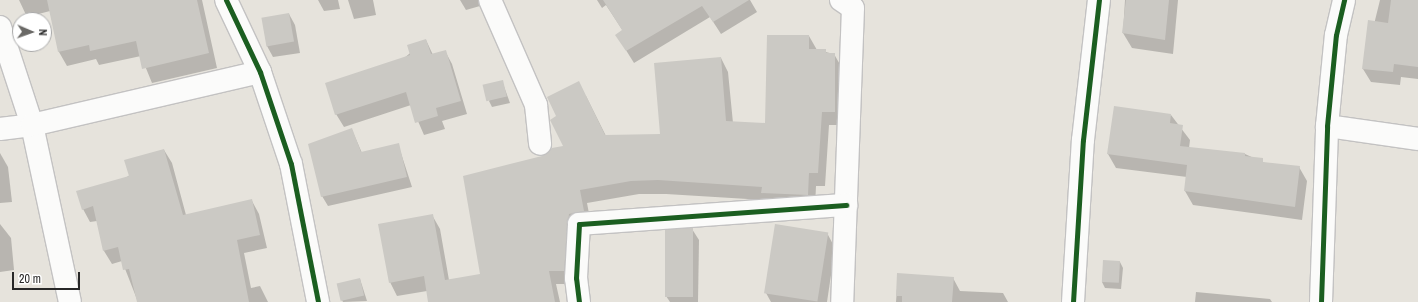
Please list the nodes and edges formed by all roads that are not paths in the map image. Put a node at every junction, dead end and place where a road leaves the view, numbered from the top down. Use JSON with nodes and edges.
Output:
{"nodes":[{"id":1,"x":226,"y":0,"type":"edge"},
{"id":2,"x":490,"y":0,"type":"edge"},
{"id":3,"x":1099,"y":0,"type":"edge"},
{"id":4,"x":1344,"y":0,"type":"edge"},
{"id":5,"x":849,"y":3,"type":"edge"},
{"id":6,"x":0,"y":27,"type":"edge"},
{"id":7,"x":260,"y":72,"type":"junction"},
{"id":8,"x":32,"y":125,"type":"junction"},
{"id":9,"x":1327,"y":126,"type":"junction"},
{"id":10,"x":0,"y":129,"type":"edge"},
{"id":11,"x":1418,"y":139,"type":"edge"},
{"id":12,"x":540,"y":144,"type":"dead end"},
{"id":13,"x":846,"y":205,"type":"junction"},
{"id":14,"x":70,"y":302,"type":"edge"},
{"id":15,"x":318,"y":302,"type":"edge"},
{"id":16,"x":579,"y":302,"type":"edge"},
{"id":17,"x":842,"y":302,"type":"edge"},
{"id":18,"x":1073,"y":302,"type":"edge"},
{"id":19,"x":1321,"y":302,"type":"edge"}],
"edges":[{"from":1,"to":7,"type":"street"},
{"from":2,"to":12,"type":"street"},
{"from":3,"to":18,"type":"street"},
{"from":4,"to":9,"type":"street"},
{"from":5,"to":13,"type":"street"},
{"from":6,"to":8,"type":"street"},
{"from":7,"to":8,"type":"street"},
{"from":7,"to":15,"type":"street"},
{"from":8,"to":10,"type":"street"},
{"from":8,"to":14,"type":"street"},
{"from":9,"to":11,"type":"street"},
{"from":9,"to":19,"type":"street"},
{"from":13,"to":16,"type":"street"},
{"from":13,"to":17,"type":"street"}]}
